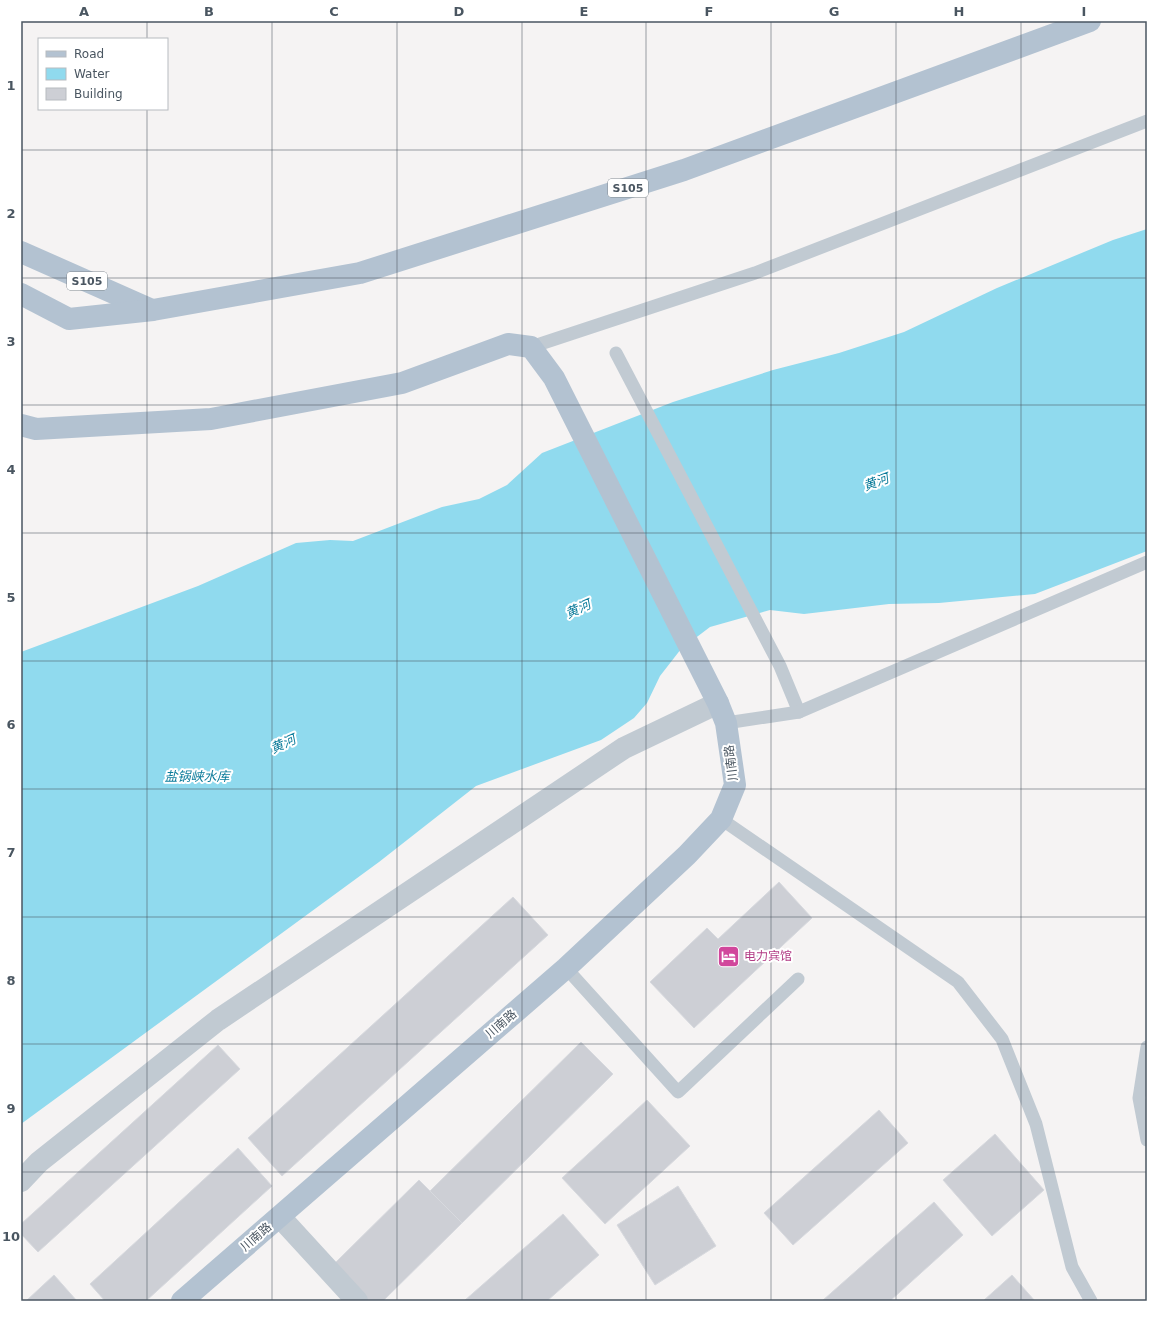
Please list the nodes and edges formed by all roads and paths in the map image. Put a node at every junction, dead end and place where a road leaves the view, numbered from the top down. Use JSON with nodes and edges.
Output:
{"nodes":[{"id":1,"x":1090,"y":21,"type":"edge"},
{"id":2,"x":1147,"y":121,"type":"edge"},
{"id":3,"x":21,"y":252,"type":"edge"},
{"id":4,"x":21,"y":294,"type":"edge"},
{"id":5,"x":153,"y":310,"type":"junction"},
{"id":6,"x":531,"y":346,"type":"junction"},
{"id":7,"x":616,"y":353,"type":"dead end"},
{"id":8,"x":26,"y":430,"type":"edge"},
{"id":9,"x":1147,"y":562,"type":"edge"},
{"id":10,"x":718,"y":703,"type":"junction"},
{"id":11,"x":799,"y":712,"type":"junction"},
{"id":12,"x":726,"y":723,"type":"junction"},
{"id":13,"x":721,"y":819,"type":"junction"},
{"id":14,"x":566,"y":968,"type":"junction"},
{"id":15,"x":798,"y":979,"type":"dead end"},
{"id":16,"x":1147,"y":1047,"type":"edge"},
{"id":17,"x":1147,"y":1140,"type":"edge"},
{"id":18,"x":21,"y":1181,"type":"edge"},
{"id":19,"x":280,"y":1217,"type":"junction"},
{"id":20,"x":182,"y":1301,"type":"edge"},
{"id":21,"x":357,"y":1301,"type":"edge"},
{"id":22,"x":1091,"y":1301,"type":"edge"}],
"edges":[{"from":1,"to":5,"type":"main road","number":"S105"},
{"from":2,"to":6,"type":"lane"},
{"from":3,"to":5,"type":"main road","number":"S105"},
{"from":4,"to":5,"type":"main road","number":"S105"},
{"from":6,"to":8,"type":"main road"},
{"from":6,"to":10,"type":"main road","name":"川南路"},
{"from":7,"to":11,"type":"lane"},
{"from":9,"to":11,"type":"lane"},
{"from":10,"to":12,"type":"main road","name":"川南路"},
{"from":10,"to":18,"type":"street"},
{"from":11,"to":12,"type":"lane"},
{"from":12,"to":13,"type":"main road","name":"川南路"},
{"from":13,"to":14,"type":"main road","name":"川南路"},
{"from":13,"to":22,"type":"lane"},
{"from":14,"to":15,"type":"lane"},
{"from":14,"to":19,"type":"main road","name":"川南路"},
{"from":16,"to":17,"type":"lane"},
{"from":19,"to":20,"type":"main road","name":"川南路"},
{"from":19,"to":21,"type":"street"}]}
